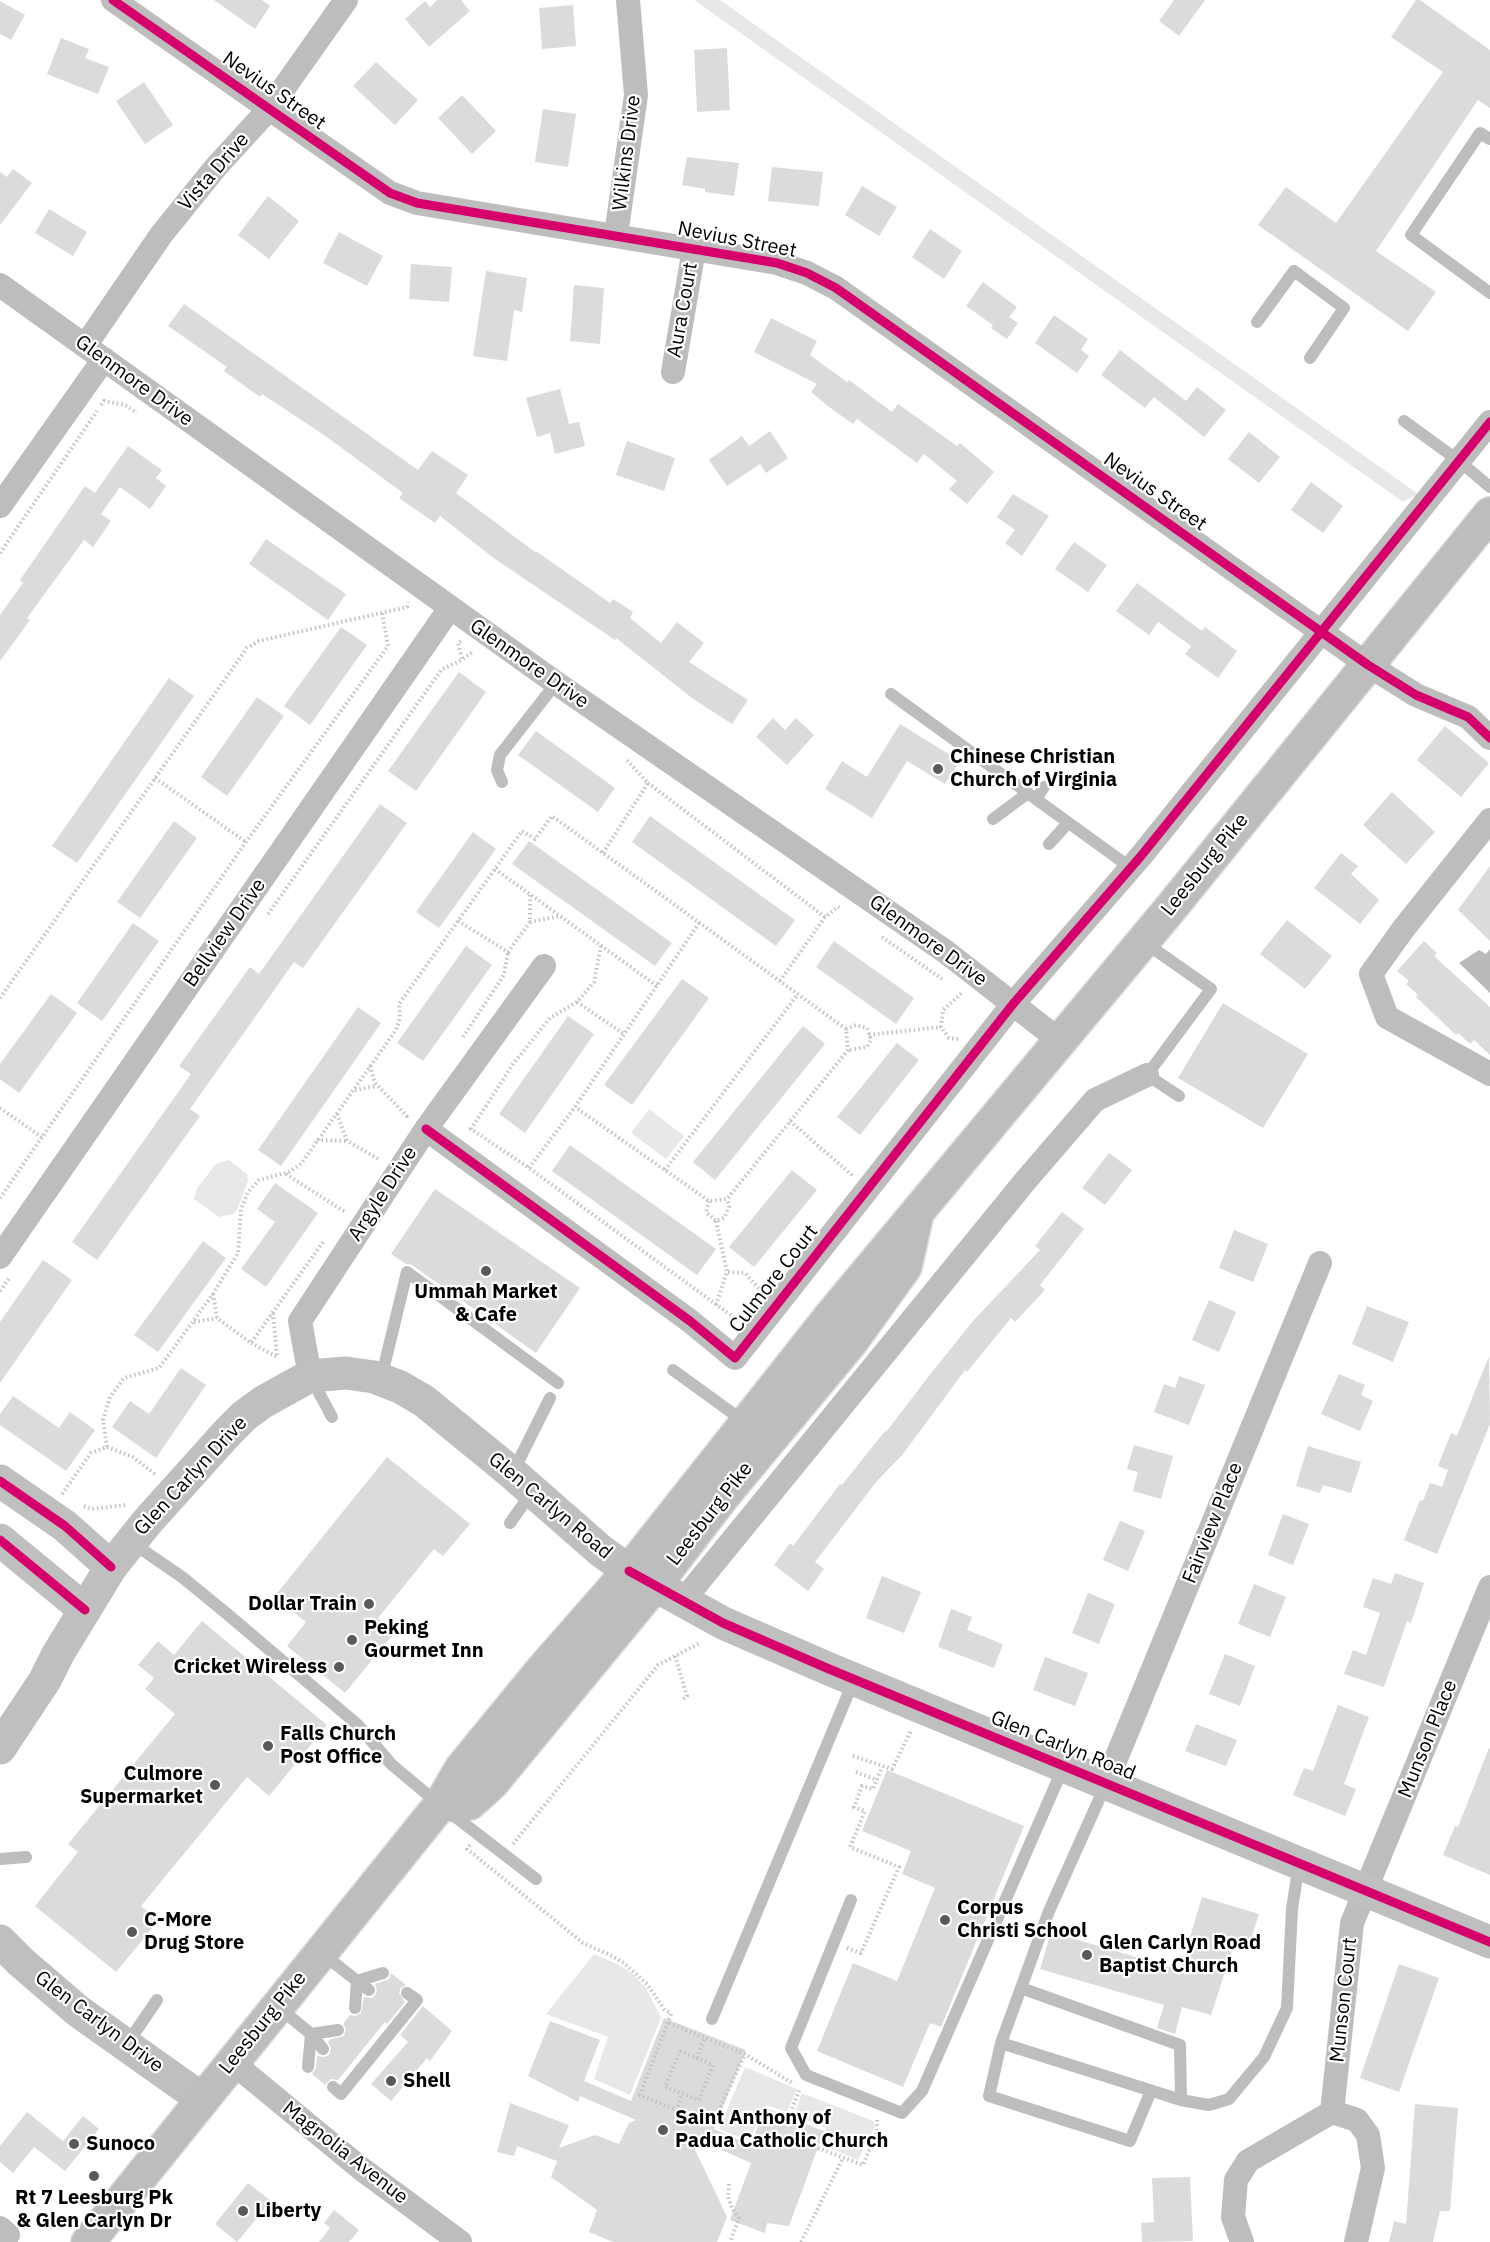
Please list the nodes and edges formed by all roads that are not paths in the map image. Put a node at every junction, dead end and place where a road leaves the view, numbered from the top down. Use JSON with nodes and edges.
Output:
{"nodes":[{"id":1,"x":113,"y":0,"type":"edge"},
{"id":2,"x":346,"y":0,"type":"edge"},
{"id":3,"x":628,"y":0,"type":"edge"},
{"id":4,"x":269,"y":109,"type":"junction"},
{"id":5,"x":1490,"y":139,"type":"edge"},
{"id":6,"x":616,"y":235,"type":"junction"},
{"id":7,"x":694,"y":249,"type":"junction"},
{"id":8,"x":0,"y":285,"type":"edge"},
{"id":9,"x":1490,"y":293,"type":"edge"},
{"id":10,"x":1257,"y":322,"type":"dead end"},
{"id":11,"x":95,"y":352,"type":"junction"},
{"id":12,"x":1310,"y":358,"type":"dead end"},
{"id":13,"x":673,"y":372,"type":"dead end"},
{"id":14,"x":1404,"y":420,"type":"dead end"},
{"id":15,"x":1490,"y":422,"type":"edge"},
{"id":16,"x":1459,"y":460,"type":"junction"},
{"id":17,"x":1490,"y":487,"type":"edge"},
{"id":18,"x":0,"y":506,"type":"edge"},
{"id":19,"x":1490,"y":514,"type":"edge"},
{"id":20,"x":450,"y":608,"type":"junction"},
{"id":21,"x":1322,"y":632,"type":"junction"},
{"id":22,"x":1368,"y":665,"type":"junction"},
{"id":23,"x":556,"y":683,"type":"junction"},
{"id":24,"x":891,"y":694,"type":"dead end"},
{"id":25,"x":1490,"y":738,"type":"edge"},
{"id":26,"x":502,"y":782,"type":"dead end"},
{"id":27,"x":1044,"y":787,"type":"dead end"},
{"id":28,"x":1032,"y":796,"type":"junction"},
{"id":29,"x":993,"y":819,"type":"dead end"},
{"id":30,"x":1490,"y":820,"type":"edge"},
{"id":31,"x":1068,"y":823,"type":"junction"},
{"id":32,"x":1049,"y":844,"type":"dead end"},
{"id":33,"x":1131,"y":868,"type":"junction"},
{"id":34,"x":1143,"y":941,"type":"junction"},
{"id":35,"x":544,"y":966,"type":"dead end"},
{"id":36,"x":1013,"y":1004,"type":"junction"},
{"id":37,"x":1059,"y":1040,"type":"junction"},
{"id":38,"x":1490,"y":1074,"type":"edge"},
{"id":39,"x":1147,"y":1075,"type":"junction"},
{"id":40,"x":1179,"y":1096,"type":"dead end"},
{"id":41,"x":416,"y":1123,"type":"junction"},
{"id":42,"x":917,"y":1214,"type":"junction"},
{"id":43,"x":8,"y":1263,"type":"edge"},
{"id":44,"x":1320,"y":1263,"type":"dead end"},
{"id":45,"x":673,"y":1370,"type":"dead end"},
{"id":46,"x":310,"y":1376,"type":"junction"},
{"id":47,"x":381,"y":1380,"type":"junction"},
{"id":48,"x":558,"y":1383,"type":"dead end"},
{"id":49,"x":550,"y":1398,"type":"dead end"},
{"id":50,"x":332,"y":1416,"type":"dead end"},
{"id":51,"x":747,"y":1424,"type":"junction"},
{"id":52,"x":0,"y":1481,"type":"edge"},
{"id":53,"x":523,"y":1482,"type":"junction"},
{"id":54,"x":510,"y":1523,"type":"dead end"},
{"id":55,"x":0,"y":1540,"type":"edge"},
{"id":56,"x":130,"y":1541,"type":"junction"},
{"id":57,"x":111,"y":1567,"type":"junction"},
{"id":58,"x":641,"y":1579,"type":"junction"},
{"id":59,"x":1490,"y":1587,"type":"edge"},
{"id":60,"x":682,"y":1602,"type":"junction"},
{"id":61,"x":85,"y":1610,"type":"junction"},
{"id":62,"x":854,"y":1680,"type":"junction"},
{"id":63,"x":0,"y":1748,"type":"edge"},
{"id":64,"x":1064,"y":1766,"type":"junction"},
{"id":65,"x":1106,"y":1783,"type":"junction"},
{"id":66,"x":440,"y":1805,"type":"junction"},
{"id":67,"x":26,"y":1857,"type":"dead end"},
{"id":68,"x":0,"y":1859,"type":"edge"},
{"id":69,"x":1300,"y":1863,"type":"junction"},
{"id":70,"x":536,"y":1879,"type":"dead end"},
{"id":71,"x":1365,"y":1890,"type":"junction"},
{"id":72,"x":851,"y":1900,"type":"dead end"},
{"id":73,"x":0,"y":1941,"type":"edge"},
{"id":74,"x":1490,"y":1942,"type":"edge"},
{"id":75,"x":321,"y":1952,"type":"junction"},
{"id":76,"x":383,"y":1973,"type":"dead end"},
{"id":77,"x":357,"y":1981,"type":"junction"},
{"id":78,"x":1021,"y":1988,"type":"junction"},
{"id":79,"x":369,"y":1990,"type":"dead end"},
{"id":80,"x":408,"y":1993,"type":"dead end"},
{"id":81,"x":157,"y":2000,"type":"dead end"},
{"id":82,"x":277,"y":2006,"type":"junction"},
{"id":83,"x":355,"y":2008,"type":"dead end"},
{"id":84,"x":712,"y":2019,"type":"dead end"},
{"id":85,"x":339,"y":2030,"type":"dead end"},
{"id":86,"x":311,"y":2034,"type":"junction"},
{"id":87,"x":1001,"y":2043,"type":"junction"},
{"id":88,"x":127,"y":2045,"type":"junction"},
{"id":89,"x":323,"y":2049,"type":"dead end"},
{"id":90,"x":232,"y":2062,"type":"junction"},
{"id":91,"x":308,"y":2067,"type":"dead end"},
{"id":92,"x":333,"y":2087,"type":"dead end"},
{"id":93,"x":1151,"y":2091,"type":"junction"},
{"id":94,"x":202,"y":2099,"type":"junction"},
{"id":95,"x":1181,"y":2100,"type":"junction"},
{"id":96,"x":1332,"y":2112,"type":"junction"},
{"id":97,"x":88,"y":2242,"type":"edge"},
{"id":98,"x":460,"y":2242,"type":"edge"},
{"id":99,"x":1242,"y":2242,"type":"edge"},
{"id":100,"x":1356,"y":2242,"type":"edge"}],
"edges":[{"from":1,"to":4,"type":"street","name":"Nevius Street"},
{"from":2,"to":4,"type":"street","name":"Vista Drive"},
{"from":3,"to":6,"type":"street","name":"Wilkins Drive"},
{"from":4,"to":6,"type":"street","name":"Nevius Street"},
{"from":4,"to":11,"type":"street","name":"Vista Drive"},
{"from":5,"to":9,"type":"lane"},
{"from":6,"to":7,"type":"street","name":"Nevius Street"},
{"from":7,"to":13,"type":"street","name":"Aura Court"},
{"from":7,"to":21,"type":"street","name":"Nevius Street"},
{"from":8,"to":11,"type":"street","name":"Glenmore Drive"},
{"from":10,"to":12,"type":"lane"},
{"from":11,"to":18,"type":"street","name":"Vista Drive"},
{"from":11,"to":20,"type":"street","name":"Glenmore Drive"},
{"from":14,"to":16,"type":"lane"},
{"from":15,"to":16,"type":"street"},
{"from":16,"to":17,"type":"lane"},
{"from":16,"to":21,"type":"street"},
{"from":19,"to":22,"type":"main road","name":"Leesburg Pike"},
{"from":20,"to":23,"type":"street","name":"Glenmore Drive"},
{"from":20,"to":43,"type":"street","name":"Bellview Drive"},
{"from":21,"to":22,"type":"street","name":"Nevius Street"},
{"from":21,"to":33,"type":"street"},
{"from":22,"to":25,"type":"street","name":"Nevius Street"},
{"from":22,"to":34,"type":"main road","name":"Leesburg Pike"},
{"from":23,"to":26,"type":"lane"},
{"from":23,"to":36,"type":"street","name":"Glenmore Drive"},
{"from":24,"to":28,"type":"lane"},
{"from":27,"to":28,"type":"lane"},
{"from":28,"to":29,"type":"lane"},
{"from":28,"to":31,"type":"lane"},
{"from":30,"to":38,"type":"street"},
{"from":31,"to":32,"type":"lane"},
{"from":31,"to":33,"type":"lane"},
{"from":33,"to":36,"type":"street"},
{"from":34,"to":37,"type":"main road","name":"Leesburg Pike"},
{"from":34,"to":39,"type":"lane"},
{"from":35,"to":41,"type":"street","name":"Argyle Drive"},
{"from":36,"to":37,"type":"street","name":"Glenmore Drive"},
{"from":36,"to":41,"type":"street","name":"Culmore Court"},
{"from":37,"to":42,"type":"main road","name":"Leesburg Pike"},
{"from":39,"to":40,"type":"lane"},
{"from":39,"to":60,"type":"street"},
{"from":41,"to":46,"type":"street","name":"Argyle Drive"},
{"from":42,"to":51,"type":"main road","name":"Leesburg Pike"},
{"from":42,"to":58,"type":"main road","name":"Leesburg Pike"},
{"from":44,"to":65,"type":"street","name":"Fairview Place"},
{"from":45,"to":51,"type":"lane"},
{"from":46,"to":47,"type":"street","name":"Glen Carlyn Road"},
{"from":46,"to":50,"type":"lane"},
{"from":46,"to":56,"type":"street","name":"Glen Carlyn Drive"},
{"from":47,"to":48,"type":"lane"},
{"from":47,"to":53,"type":"street","name":"Glen Carlyn Road"},
{"from":49,"to":53,"type":"lane"},
{"from":51,"to":58,"type":"main road","name":"Leesburg Pike"},
{"from":52,"to":57,"type":"street"},
{"from":53,"to":54,"type":"lane"},
{"from":53,"to":58,"type":"street","name":"Glen Carlyn Road"},
{"from":55,"to":61,"type":"street"},
{"from":56,"to":57,"type":"street","name":"Glen Carlyn Drive"},
{"from":56,"to":66,"type":"lane"},
{"from":57,"to":61,"type":"street","name":"Glen Carlyn Drive"},
{"from":58,"to":60,"type":"street","name":"Glen Carlyn Road"},
{"from":58,"to":66,"type":"main road","name":"Leesburg Pike"},
{"from":59,"to":71,"type":"street","name":"Munson Place"},
{"from":60,"to":62,"type":"street","name":"Glen Carlyn Road"},
{"from":61,"to":63,"type":"street","name":"Glen Carlyn Drive"},
{"from":62,"to":64,"type":"street","name":"Glen Carlyn Road"},
{"from":62,"to":84,"type":"lane"},
{"from":64,"to":65,"type":"street","name":"Glen Carlyn Road"},
{"from":64,"to":72,"type":"lane"},
{"from":65,"to":69,"type":"street","name":"Glen Carlyn Road"},
{"from":65,"to":78,"type":"lane"},
{"from":66,"to":70,"type":"lane"},
{"from":66,"to":75,"type":"main road","name":"Leesburg Pike"},
{"from":67,"to":68,"type":"lane"},
{"from":69,"to":71,"type":"street","name":"Glen Carlyn Road"},
{"from":69,"to":95,"type":"lane"},
{"from":71,"to":74,"type":"street","name":"Glen Carlyn Road"},
{"from":71,"to":96,"type":"street","name":"Munson Court"},
{"from":73,"to":88,"type":"street","name":"Glen Carlyn Drive"},
{"from":75,"to":77,"type":"lane"},
{"from":75,"to":82,"type":"main road","name":"Leesburg Pike"},
{"from":76,"to":77,"type":"lane"},
{"from":77,"to":79,"type":"lane"},
{"from":77,"to":83,"type":"lane"},
{"from":78,"to":87,"type":"lane"},
{"from":78,"to":95,"type":"lane"},
{"from":80,"to":92,"type":"lane"},
{"from":81,"to":88,"type":"lane"},
{"from":82,"to":86,"type":"lane"},
{"from":82,"to":90,"type":"main road","name":"Leesburg Pike"},
{"from":85,"to":86,"type":"lane"},
{"from":86,"to":89,"type":"lane"},
{"from":86,"to":91,"type":"lane"},
{"from":87,"to":93,"type":"lane"},
{"from":87,"to":93,"type":"lane"},
{"from":88,"to":94,"type":"street","name":"Glen Carlyn Drive"},
{"from":90,"to":94,"type":"main road","name":"Leesburg Pike"},
{"from":90,"to":98,"type":"street","name":"Magnolia Avenue"},
{"from":93,"to":95,"type":"lane"},
{"from":94,"to":97,"type":"main road","name":"Leesburg Pike"},
{"from":96,"to":99,"type":"street"},
{"from":96,"to":100,"type":"street"}]}
